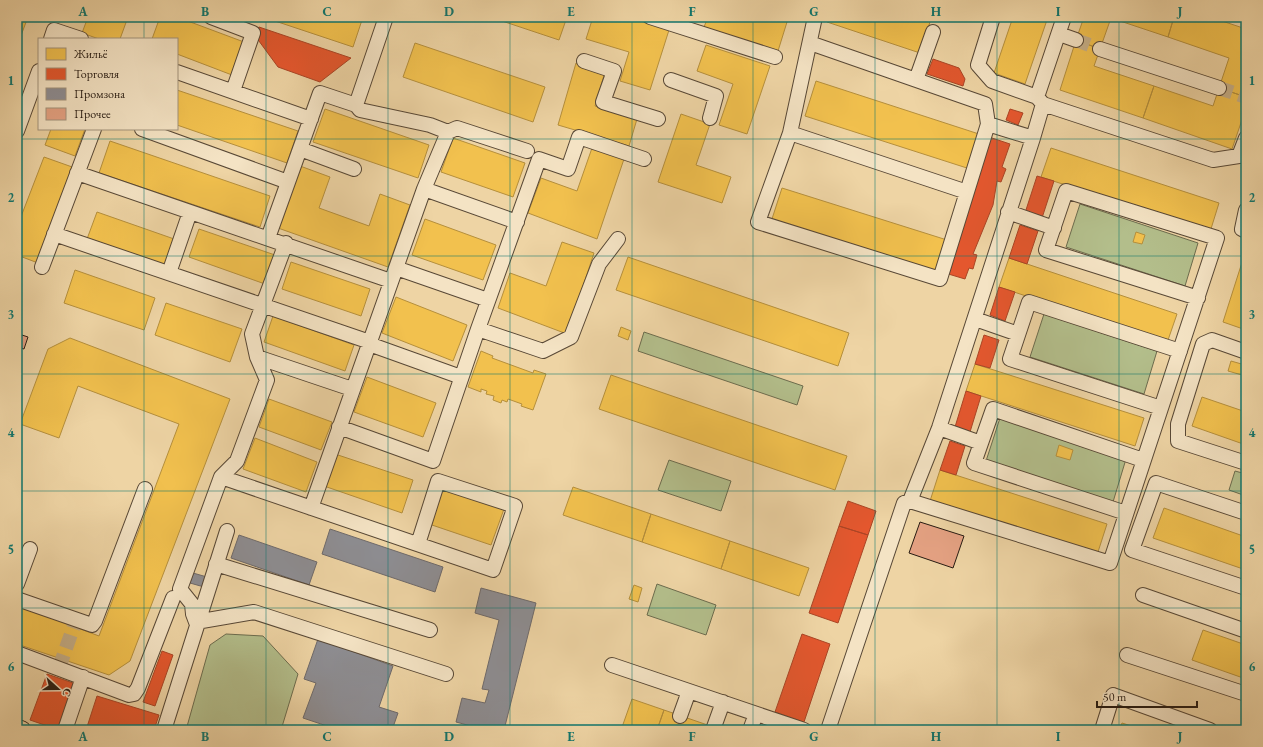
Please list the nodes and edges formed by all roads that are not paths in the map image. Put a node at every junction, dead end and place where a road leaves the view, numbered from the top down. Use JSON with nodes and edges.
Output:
{"nodes":[{"id":1,"x":211,"y":17,"type":"edge"},
{"id":2,"x":386,"y":17,"type":"edge"},
{"id":3,"x":650,"y":17,"type":"edge"},
{"id":4,"x":816,"y":17,"type":"edge"},
{"id":5,"x":993,"y":17,"type":"edge"},
{"id":6,"x":1064,"y":17,"type":"edge"},
{"id":7,"x":933,"y":32,"type":"dead end"},
{"id":8,"x":1058,"y":34,"type":"junction"},
{"id":9,"x":51,"y":38,"type":"edge"},
{"id":10,"x":78,"y":38,"type":"edge"},
{"id":11,"x":1076,"y":40,"type":"tunnel mouth"},
{"id":12,"x":810,"y":43,"type":"junction"},
{"id":13,"x":1100,"y":49,"type":"tunnel mouth"},
{"id":14,"x":775,"y":57,"type":"dead end"},
{"id":15,"x":584,"y":61,"type":"dead end"},
{"id":16,"x":178,"y":72,"type":"edge"},
{"id":17,"x":38,"y":73,"type":"edge"},
{"id":18,"x":671,"y":80,"type":"dead end"},
{"id":19,"x":916,"y":80,"type":"junction"},
{"id":20,"x":1219,"y":88,"type":"tunnel mouth"},
{"id":21,"x":234,"y":91,"type":"junction"},
{"id":22,"x":1040,"y":100,"type":"junction"},
{"id":23,"x":356,"y":105,"type":"junction"},
{"id":24,"x":20,"y":111,"type":"edge"},
{"id":25,"x":710,"y":118,"type":"dead end"},
{"id":26,"x":311,"y":119,"type":"junction"},
{"id":27,"x":658,"y":119,"type":"dead end"},
{"id":28,"x":988,"y":124,"type":"junction"},
{"id":29,"x":94,"y":130,"type":"edge"},
{"id":30,"x":145,"y":130,"type":"edge"},
{"id":31,"x":17,"y":131,"type":"edge"},
{"id":32,"x":448,"y":132,"type":"junction"},
{"id":33,"x":790,"y":133,"type":"junction"},
{"id":34,"x":1033,"y":138,"type":"junction"},
{"id":35,"x":1246,"y":138,"type":"edge"},
{"id":36,"x":300,"y":149,"type":"junction"},
{"id":37,"x":527,"y":151,"type":"dead end"},
{"id":38,"x":1243,"y":158,"type":"edge"},
{"id":39,"x":644,"y":159,"type":"dead end"},
{"id":40,"x":354,"y":169,"type":"dead end"},
{"id":41,"x":77,"y":173,"type":"junction"},
{"id":42,"x":288,"y":182,"type":"junction"},
{"id":43,"x":424,"y":190,"type":"junction"},
{"id":44,"x":967,"y":192,"type":"junction"},
{"id":45,"x":1246,"y":210,"type":"edge"},
{"id":46,"x":190,"y":212,"type":"junction"},
{"id":47,"x":1008,"y":212,"type":"junction"},
{"id":48,"x":517,"y":222,"type":"junction"},
{"id":49,"x":1054,"y":228,"type":"junction"},
{"id":50,"x":1246,"y":231,"type":"edge"},
{"id":51,"x":54,"y":234,"type":"junction"},
{"id":52,"x":268,"y":238,"type":"junction"},
{"id":53,"x":618,"y":238,"type":"dead end"},
{"id":54,"x":286,"y":243,"type":"junction"},
{"id":55,"x":42,"y":267,"type":"dead end"},
{"id":56,"x":169,"y":273,"type":"junction"},
{"id":57,"x":394,"y":274,"type":"junction"},
{"id":58,"x":1198,"y":298,"type":"junction"},
{"id":59,"x":488,"y":300,"type":"junction"},
{"id":60,"x":263,"y":305,"type":"junction"},
{"id":61,"x":975,"y":319,"type":"junction"},
{"id":62,"x":478,"y":329,"type":"junction"},
{"id":63,"x":1018,"y":334,"type":"junction"},
{"id":64,"x":369,"y":343,"type":"junction"},
{"id":65,"x":1180,"y":351,"type":"junction"},
{"id":66,"x":1246,"y":352,"type":"edge"},
{"id":67,"x":257,"y":357,"type":"junction"},
{"id":68,"x":461,"y":377,"type":"junction"},
{"id":69,"x":352,"y":389,"type":"junction"},
{"id":70,"x":1161,"y":408,"type":"junction"},
{"id":71,"x":339,"y":427,"type":"junction"},
{"id":72,"x":939,"y":428,"type":"junction"},
{"id":73,"x":981,"y":443,"type":"junction"},
{"id":74,"x":1143,"y":460,"type":"junction"},
{"id":75,"x":1246,"y":463,"type":"edge"},
{"id":76,"x":221,"y":477,"type":"junction"},
{"id":77,"x":145,"y":489,"type":"dead end"},
{"id":78,"x":910,"y":501,"type":"junction"},
{"id":79,"x":311,"y":508,"type":"junction"},
{"id":80,"x":1126,"y":513,"type":"junction"},
{"id":81,"x":1246,"y":513,"type":"edge"},
{"id":82,"x":227,"y":531,"type":"dead end"},
{"id":83,"x":418,"y":544,"type":"junction"},
{"id":84,"x":30,"y":549,"type":"dead end"},
{"id":85,"x":216,"y":564,"type":"junction"},
{"id":86,"x":17,"y":584,"type":"edge"},
{"id":87,"x":1246,"y":588,"type":"edge"},
{"id":88,"x":1143,"y":595,"type":"dead end"},
{"id":89,"x":173,"y":598,"type":"dead end"},
{"id":90,"x":17,"y":599,"type":"edge"},
{"id":91,"x":196,"y":622,"type":"junction"},
{"id":92,"x":430,"y":630,"type":"dead end"},
{"id":93,"x":1246,"y":630,"type":"edge"},
{"id":94,"x":17,"y":653,"type":"edge"},
{"id":95,"x":1128,"y":655,"type":"dead end"},
{"id":96,"x":612,"y":665,"type":"dead end"},
{"id":97,"x":446,"y":674,"type":"dead end"},
{"id":98,"x":84,"y":678,"type":"junction"},
{"id":99,"x":689,"y":691,"type":"junction"},
{"id":100,"x":1246,"y":694,"type":"edge"},
{"id":101,"x":723,"y":702,"type":"junction"},
{"id":102,"x":756,"y":714,"type":"junction"},
{"id":103,"x":680,"y":716,"type":"dead end"},
{"id":104,"x":714,"y":727,"type":"dead end"},
{"id":105,"x":17,"y":728,"type":"edge"},
{"id":106,"x":795,"y":729,"type":"edge"},
{"id":107,"x":22,"y":730,"type":"edge"},
{"id":108,"x":65,"y":730,"type":"edge"},
{"id":109,"x":164,"y":730,"type":"edge"},
{"id":110,"x":750,"y":730,"type":"edge"},
{"id":111,"x":828,"y":730,"type":"edge"},
{"id":112,"x":1102,"y":730,"type":"edge"},
{"id":113,"x":1210,"y":730,"type":"edge"}],
"edges":[{"from":1,"to":21,"type":"street"},
{"from":2,"to":23,"type":"street"},
{"from":3,"to":14,"type":"street"},
{"from":4,"to":12,"type":"street"},
{"from":5,"to":22,"type":"street"},
{"from":6,"to":8,"type":"street"},
{"from":7,"to":19,"type":"street"},
{"from":8,"to":11,"type":"street"},
{"from":8,"to":22,"type":"street"},
{"from":9,"to":10,"type":"street"},
{"from":12,"to":19,"type":"street"},
{"from":12,"to":33,"type":"street"},
{"from":13,"to":20,"type":"street"},
{"from":15,"to":27,"type":"street"},
{"from":16,"to":21,"type":"street"},
{"from":17,"to":24,"type":"street"},
{"from":18,"to":25,"type":"street"},
{"from":19,"to":28,"type":"street"},
{"from":21,"to":26,"type":"street"},
{"from":22,"to":34,"type":"street"},
{"from":22,"to":38,"type":"street"},
{"from":23,"to":26,"type":"street"},
{"from":23,"to":32,"type":"street"},
{"from":24,"to":31,"type":"street"},
{"from":26,"to":36,"type":"street"},
{"from":28,"to":34,"type":"street"},
{"from":28,"to":44,"type":"street"},
{"from":29,"to":41,"type":"street"},
{"from":30,"to":42,"type":"street"},
{"from":32,"to":37,"type":"street"},
{"from":32,"to":43,"type":"street"},
{"from":33,"to":44,"type":"street"},
{"from":33,"to":44,"type":"street"},
{"from":34,"to":47,"type":"street"},
{"from":35,"to":38,"type":"street"},
{"from":36,"to":40,"type":"street"},
{"from":36,"to":42,"type":"street"},
{"from":39,"to":48,"type":"street"},
{"from":41,"to":46,"type":"street"},
{"from":41,"to":51,"type":"street"},
{"from":42,"to":52,"type":"street"},
{"from":43,"to":48,"type":"street"},
{"from":43,"to":57,"type":"street"},
{"from":45,"to":50,"type":"street"},
{"from":46,"to":52,"type":"street"},
{"from":46,"to":56,"type":"street"},
{"from":47,"to":49,"type":"street"},
{"from":47,"to":61,"type":"street"},
{"from":48,"to":59,"type":"street"},
{"from":49,"to":58,"type":"street"},
{"from":49,"to":58,"type":"street"},
{"from":51,"to":55,"type":"street"},
{"from":51,"to":56,"type":"street"},
{"from":52,"to":54,"type":"street"},
{"from":53,"to":62,"type":"street"},
{"from":54,"to":57,"type":"street"},
{"from":54,"to":60,"type":"street"},
{"from":56,"to":60,"type":"street"},
{"from":57,"to":59,"type":"street"},
{"from":57,"to":64,"type":"street"},
{"from":58,"to":65,"type":"street"},
{"from":59,"to":62,"type":"street"},
{"from":60,"to":64,"type":"street"},
{"from":60,"to":67,"type":"street"},
{"from":61,"to":63,"type":"street"},
{"from":61,"to":72,"type":"street"},
{"from":62,"to":68,"type":"street"},
{"from":63,"to":65,"type":"street"},
{"from":63,"to":70,"type":"street"},
{"from":64,"to":68,"type":"street"},
{"from":64,"to":69,"type":"street"},
{"from":65,"to":70,"type":"street"},
{"from":66,"to":75,"type":"street"},
{"from":67,"to":69,"type":"street"},
{"from":67,"to":76,"type":"street"},
{"from":68,"to":71,"type":"street"},
{"from":69,"to":71,"type":"street"},
{"from":70,"to":74,"type":"street"},
{"from":71,"to":79,"type":"street"},
{"from":72,"to":73,"type":"street"},
{"from":72,"to":78,"type":"street"},
{"from":73,"to":74,"type":"street"},
{"from":73,"to":80,"type":"street"},
{"from":74,"to":80,"type":"street"},
{"from":76,"to":79,"type":"street"},
{"from":76,"to":91,"type":"street"},
{"from":77,"to":90,"type":"street"},
{"from":78,"to":80,"type":"street"},
{"from":78,"to":111,"type":"street"},
{"from":79,"to":83,"type":"street"},
{"from":81,"to":87,"type":"street"},
{"from":82,"to":85,"type":"street"},
{"from":83,"to":83,"type":"street"},
{"from":84,"to":86,"type":"street"},
{"from":85,"to":91,"type":"street"},
{"from":85,"to":92,"type":"street"},
{"from":88,"to":93,"type":"street"},
{"from":89,"to":98,"type":"street"},
{"from":91,"to":97,"type":"street"},
{"from":91,"to":109,"type":"street"},
{"from":94,"to":98,"type":"street"},
{"from":95,"to":100,"type":"street"},
{"from":96,"to":99,"type":"street"},
{"from":98,"to":108,"type":"street"},
{"from":99,"to":101,"type":"street"},
{"from":99,"to":103,"type":"street"},
{"from":101,"to":102,"type":"street"},
{"from":101,"to":104,"type":"street"},
{"from":102,"to":106,"type":"street"},
{"from":102,"to":110,"type":"street"},
{"from":105,"to":107,"type":"main road"},
{"from":112,"to":113,"type":"street"}]}
